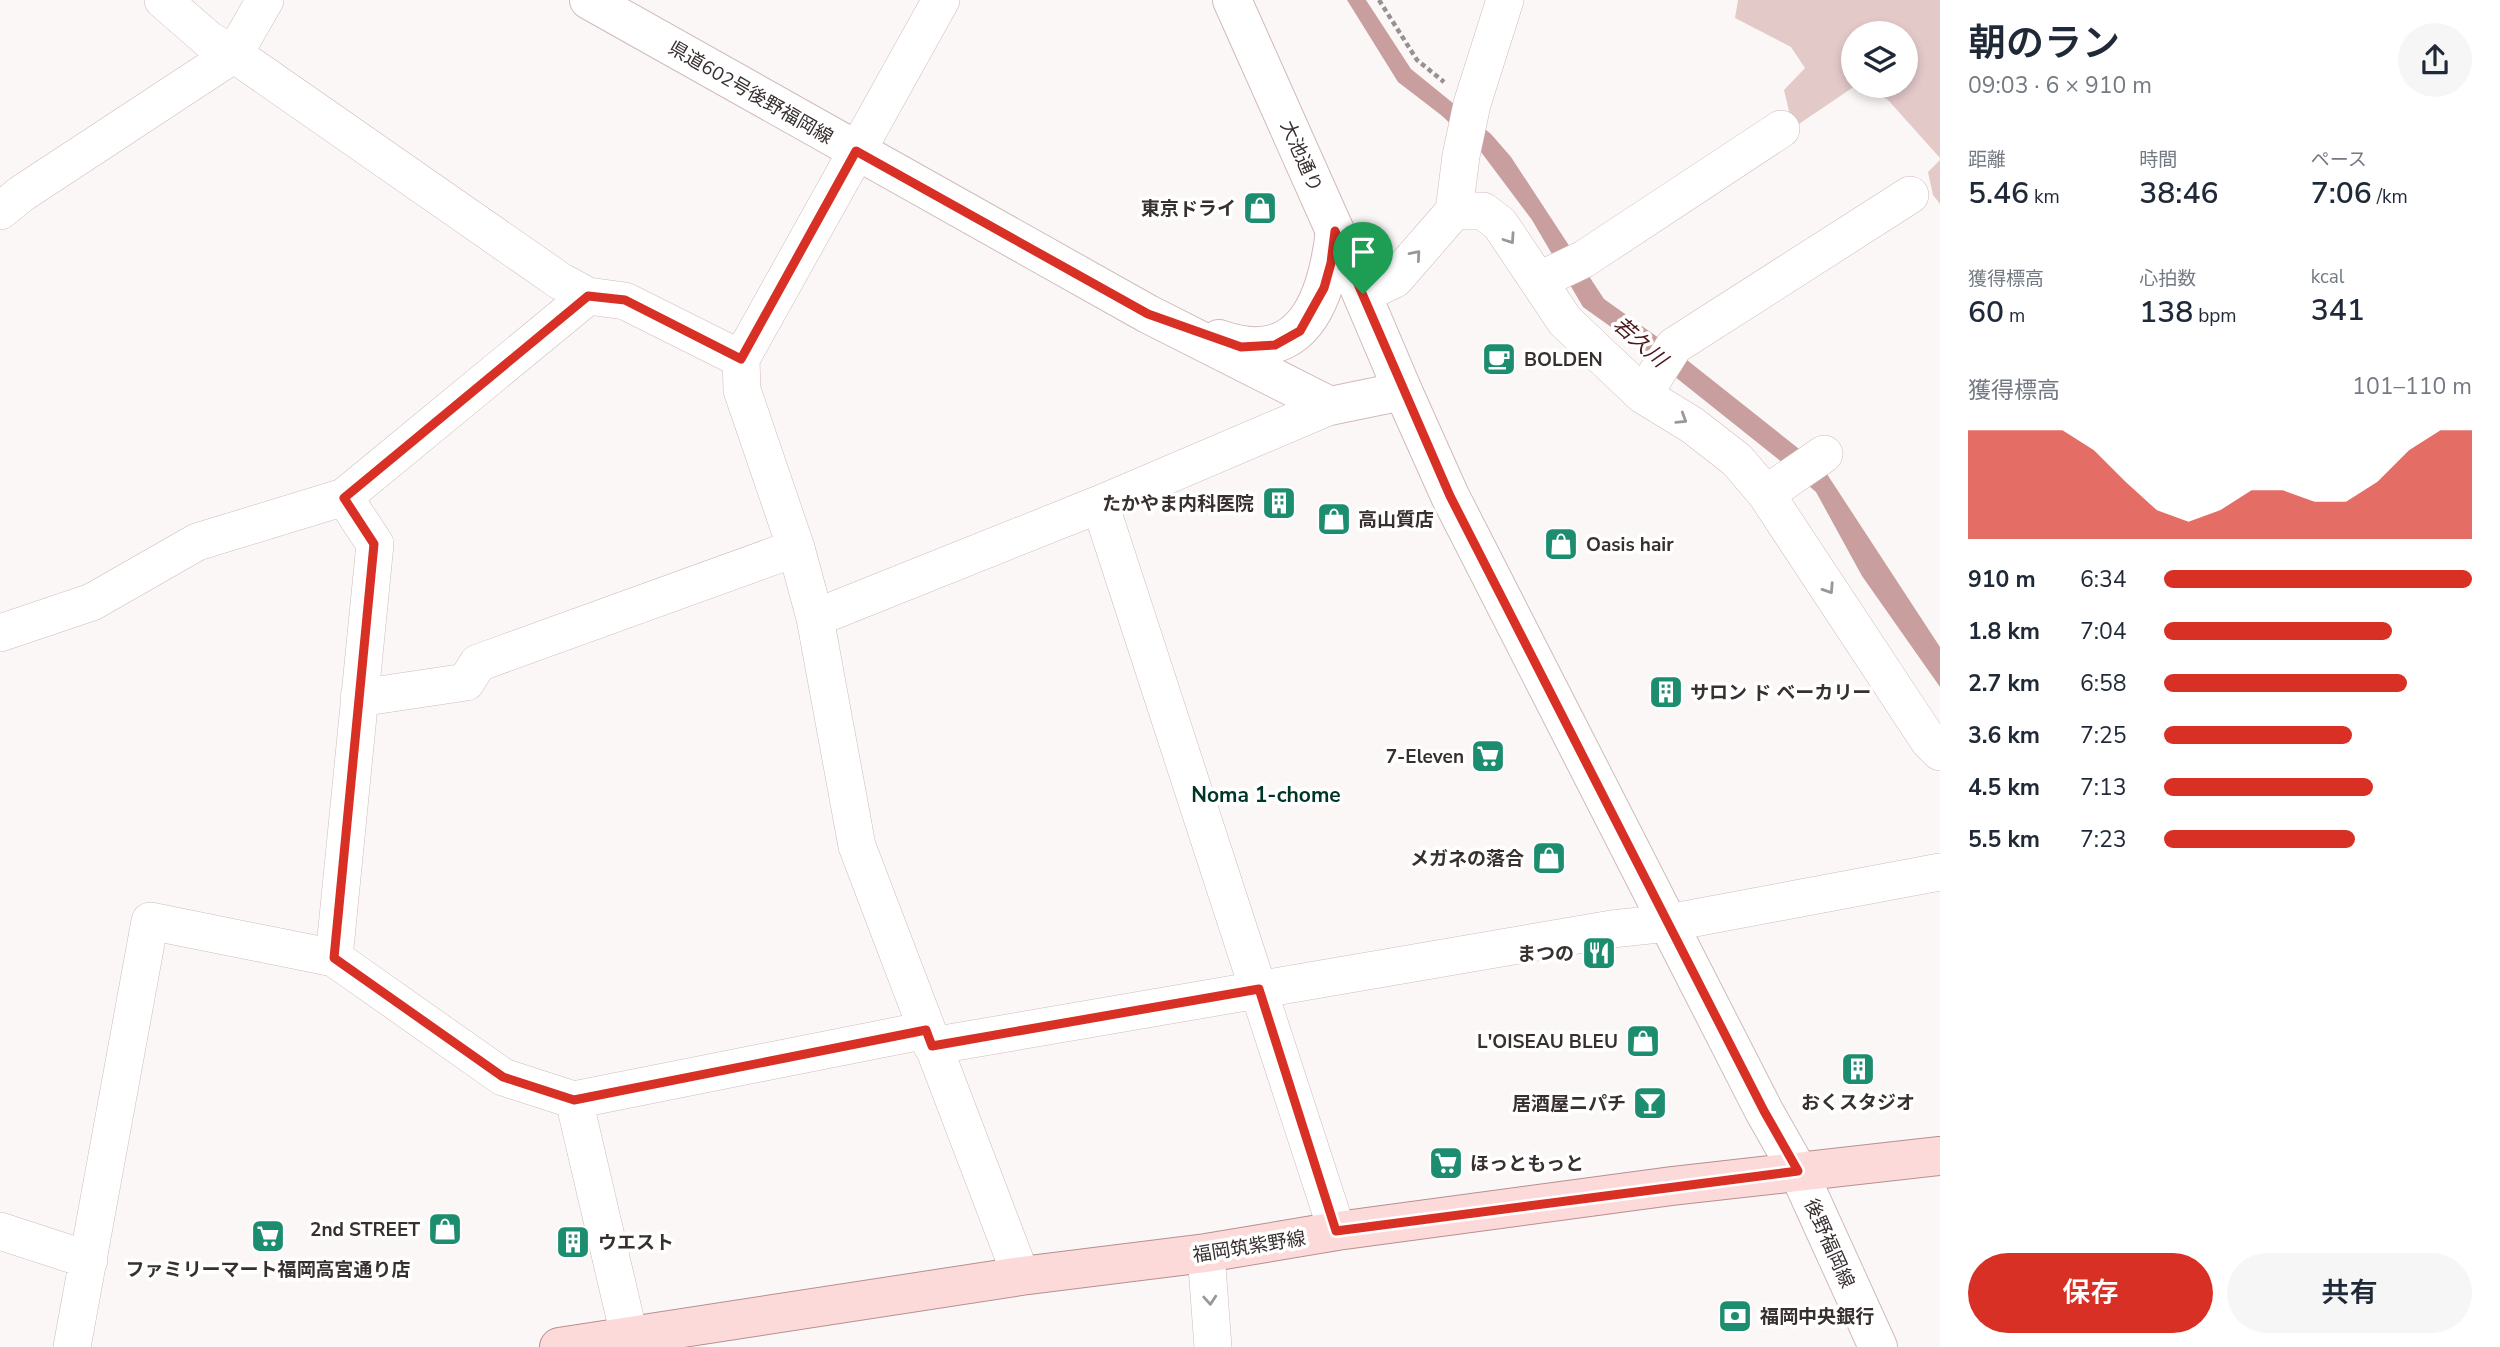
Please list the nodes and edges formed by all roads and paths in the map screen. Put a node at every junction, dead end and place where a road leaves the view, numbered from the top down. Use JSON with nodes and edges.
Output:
{"nodes":[{"id":1,"x":163,"y":0,"type":"edge"},
{"id":2,"x":265,"y":0,"type":"edge"},
{"id":3,"x":589,"y":0,"type":"edge"},
{"id":4,"x":941,"y":0,"type":"edge"},
{"id":5,"x":1232,"y":0,"type":"edge"},
{"id":6,"x":1379,"y":0,"type":"edge"},
{"id":7,"x":1505,"y":0,"type":"edge"},
{"id":8,"x":234,"y":54,"type":"junction"},
{"id":9,"x":1472,"y":104,"type":"junction"},
{"id":10,"x":1781,"y":129,"type":"dead end"},
{"id":11,"x":856,"y":151,"type":"junction"},
{"id":12,"x":1910,"y":194,"type":"dead end"},
{"id":13,"x":7,"y":195,"type":"edge"},
{"id":14,"x":1454,"y":211,"type":"junction"},
{"id":15,"x":1335,"y":231,"type":"junction"},
{"id":16,"x":1543,"y":278,"type":"junction"},
{"id":17,"x":1363,"y":294,"type":"junction"},
{"id":18,"x":588,"y":296,"type":"junction"},
{"id":19,"x":1148,"y":314,"type":"junction"},
{"id":20,"x":741,"y":359,"type":"junction"},
{"id":21,"x":1403,"y":391,"type":"junction"},
{"id":22,"x":1646,"y":391,"type":"junction"},
{"id":23,"x":1330,"y":406,"type":"junction"},
{"id":24,"x":1824,"y":454,"type":"dead end"},
{"id":25,"x":1773,"y":489,"type":"junction"},
{"id":26,"x":344,"y":498,"type":"junction"},
{"id":27,"x":1100,"y":504,"type":"junction"},
{"id":28,"x":796,"y":548,"type":"junction"},
{"id":29,"x":815,"y":618,"type":"junction"},
{"id":30,"x":0,"y":633,"type":"edge"},
{"id":31,"x":359,"y":698,"type":"junction"},
{"id":32,"x":1940,"y":752,"type":"edge"},
{"id":33,"x":1940,"y":872,"type":"edge"},
{"id":34,"x":1668,"y":923,"type":"junction"},
{"id":35,"x":334,"y":958,"type":"junction"},
{"id":36,"x":1259,"y":989,"type":"junction"},
{"id":37,"x":929,"y":1038,"type":"junction"},
{"id":38,"x":574,"y":1100,"type":"junction"},
{"id":39,"x":1940,"y":1156,"type":"edge"},
{"id":40,"x":1798,"y":1171,"type":"junction"},
{"id":41,"x":0,"y":1231,"type":"edge"},
{"id":42,"x":1336,"y":1231,"type":"junction"},
{"id":43,"x":1206,"y":1253,"type":"junction"},
{"id":44,"x":89,"y":1260,"type":"junction"},
{"id":45,"x":1021,"y":1276,"type":"junction"},
{"id":46,"x":643,"y":1338,"type":"edge"},
{"id":47,"x":72,"y":1347,"type":"edge"},
{"id":48,"x":559,"y":1347,"type":"edge"},
{"id":49,"x":1213,"y":1347,"type":"edge"},
{"id":50,"x":1878,"y":1347,"type":"edge"}],
"edges":[{"from":1,"to":8,"type":"street"},
{"from":2,"to":8,"type":"street"},
{"from":3,"to":11,"type":"main road","name":"県道602号後野福岡線"},
{"from":4,"to":11,"type":"street"},
{"from":5,"to":15,"type":"main road","name":"大池通り"},
{"from":6,"to":9,"type":"path"},
{"from":7,"to":9,"type":"street"},
{"from":8,"to":13,"type":"street"},
{"from":8,"to":18,"type":"street"},
{"from":9,"to":14,"type":"street"},
{"from":10,"to":16,"type":"street"},
{"from":11,"to":19,"type":"main road","name":"県道602号後野福岡線"},
{"from":11,"to":20,"type":"street"},
{"from":12,"to":22,"type":"street"},
{"from":14,"to":16,"type":"street","one_way":true},
{"from":17,"to":14,"type":"street","one_way":true},
{"from":15,"to":17,"type":"main road","name":"大池通り"},
{"from":15,"to":19,"type":"main road"},
{"from":16,"to":22,"type":"street"},
{"from":17,"to":21,"type":"main road","name":"大池通り"},
{"from":18,"to":20,"type":"street"},
{"from":18,"to":26,"type":"street"},
{"from":19,"to":23,"type":"main road","name":"県道602号後野福岡線"},
{"from":20,"to":28,"type":"street"},
{"from":21,"to":23,"type":"main road"},
{"from":21,"to":34,"type":"main road","name":"後野福岡線"},
{"from":22,"to":25,"type":"street","one_way":true},
{"from":23,"to":27,"type":"street"},
{"from":24,"to":25,"type":"street"},
{"from":25,"to":32,"type":"street","one_way":true},
{"from":26,"to":30,"type":"street"},
{"from":26,"to":31,"type":"street"},
{"from":27,"to":29,"type":"street"},
{"from":27,"to":36,"type":"street"},
{"from":28,"to":29,"type":"street"},
{"from":28,"to":31,"type":"street"},
{"from":29,"to":37,"type":"street"},
{"from":31,"to":35,"type":"street"},
{"from":33,"to":34,"type":"street"},
{"from":34,"to":36,"type":"street"},
{"from":34,"to":40,"type":"main road","name":"後野福岡線"},
{"from":35,"to":38,"type":"street"},
{"from":35,"to":44,"type":"street"},
{"from":36,"to":37,"type":"street"},
{"from":36,"to":42,"type":"street"},
{"from":37,"to":38,"type":"street"},
{"from":37,"to":45,"type":"street"},
{"from":38,"to":46,"type":"street"},
{"from":39,"to":40,"type":"main road","name":"福岡筑紫野線"},
{"from":40,"to":42,"type":"main road","name":"福岡筑紫野線"},
{"from":40,"to":50,"type":"main road","name":"後野福岡線"},
{"from":41,"to":44,"type":"street"},
{"from":42,"to":43,"type":"main road","name":"福岡筑紫野線"},
{"from":43,"to":45,"type":"main road","name":"福岡筑紫野線"},
{"from":43,"to":49,"type":"street","one_way":true},
{"from":44,"to":47,"type":"street"},
{"from":45,"to":46,"type":"main road","name":"福岡筑紫野線"},
{"from":46,"to":48,"type":"main road","name":"福岡筑紫野線"}]}
